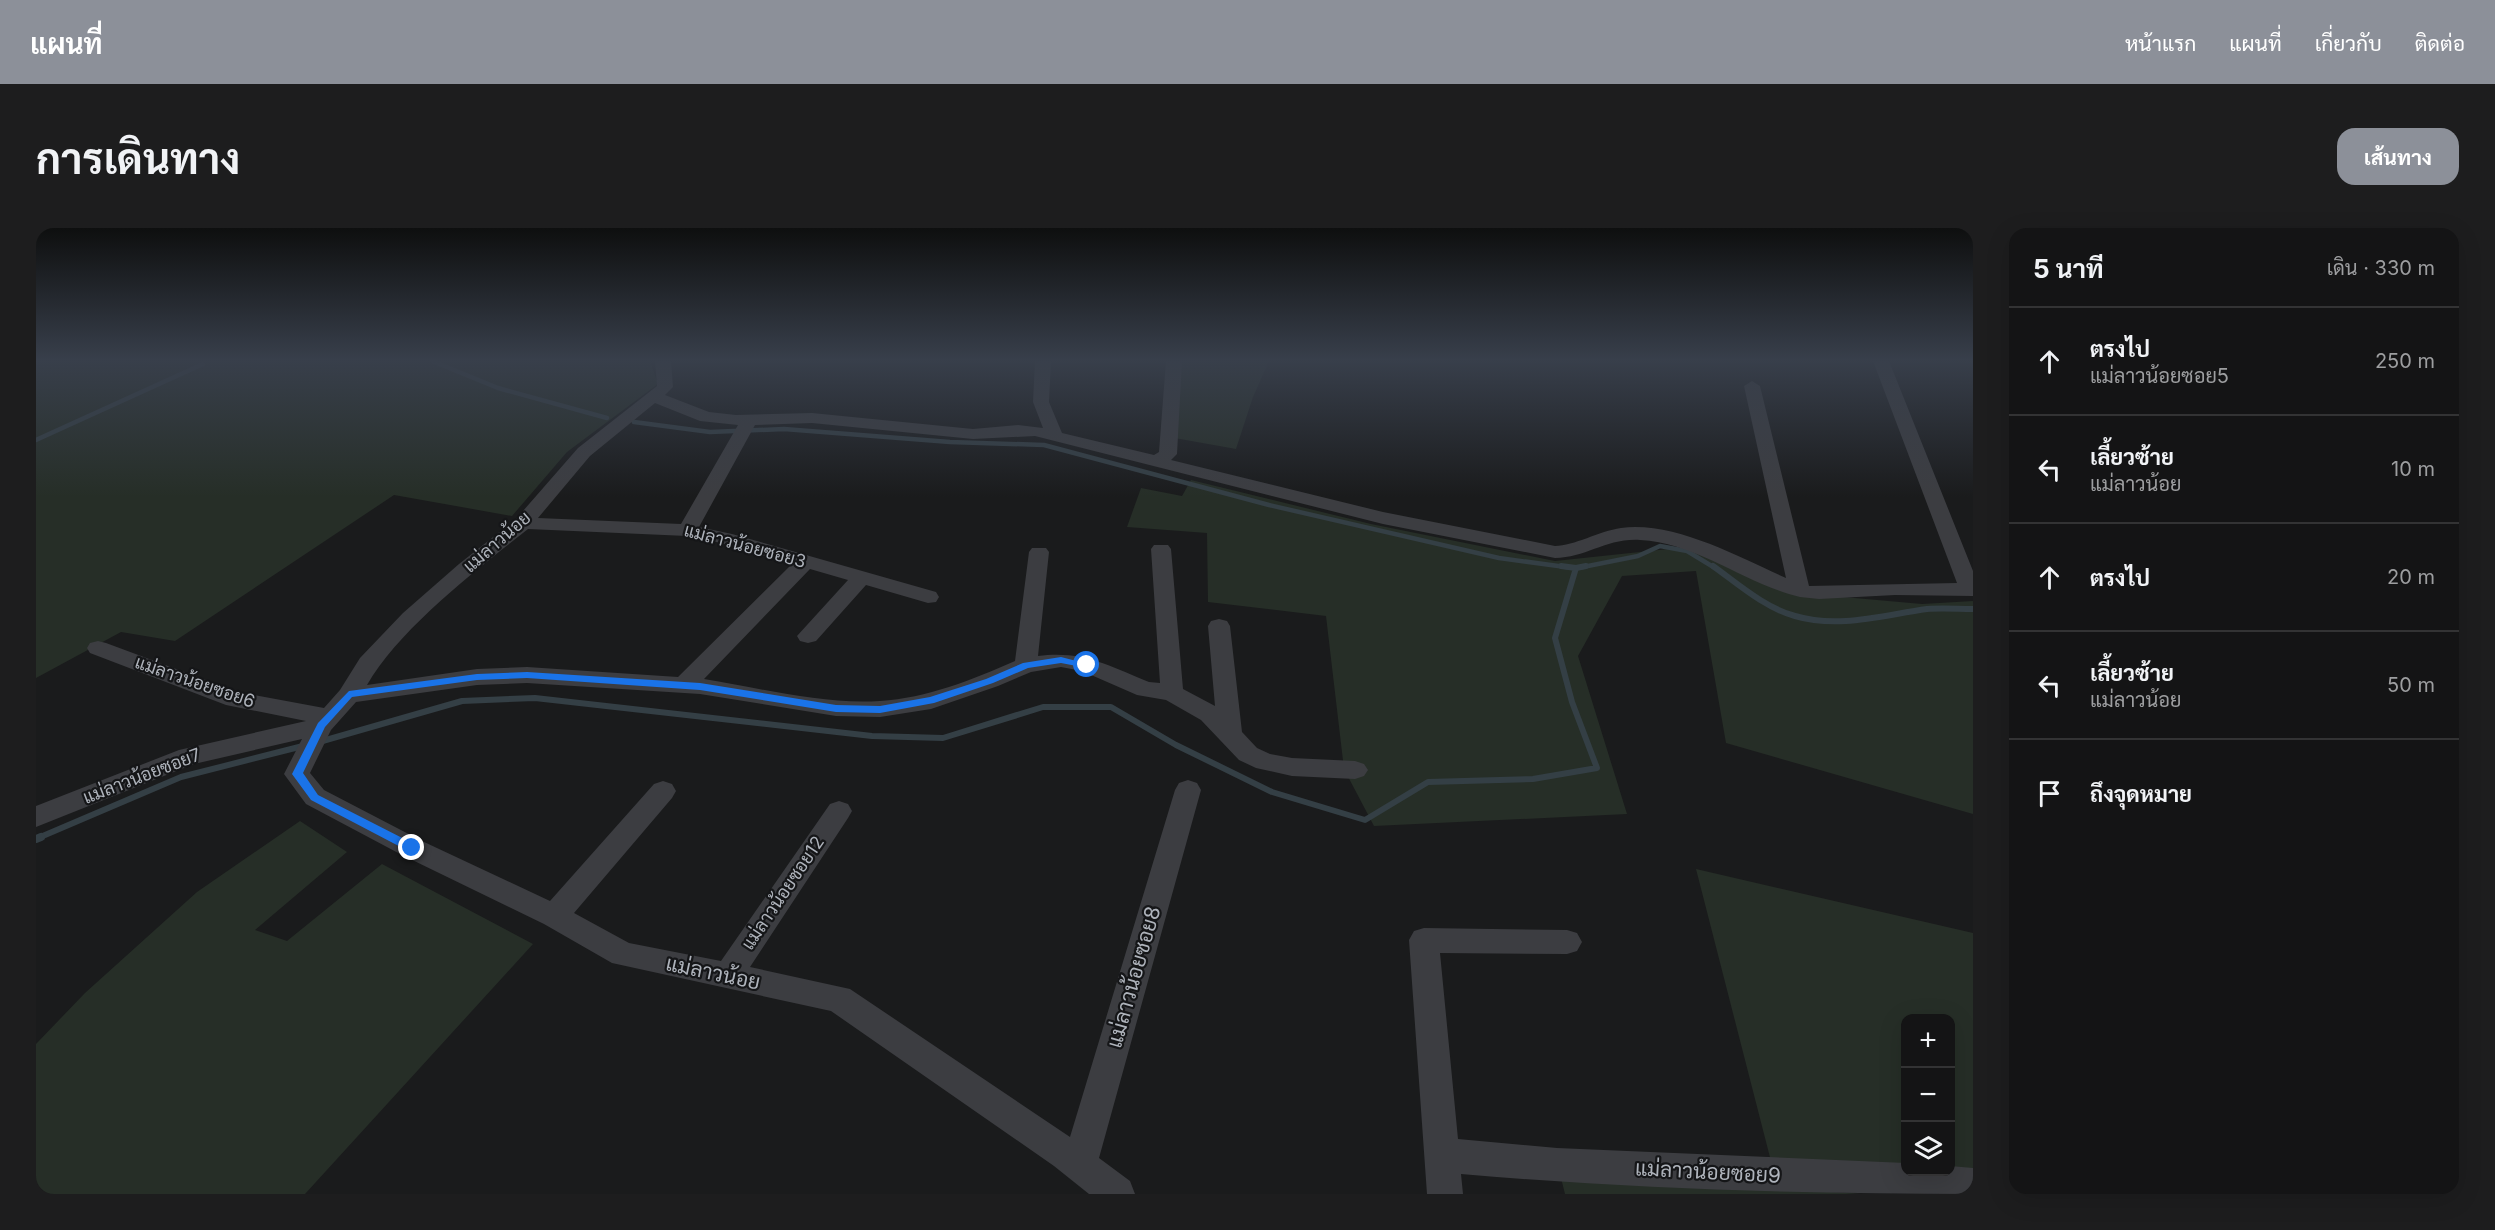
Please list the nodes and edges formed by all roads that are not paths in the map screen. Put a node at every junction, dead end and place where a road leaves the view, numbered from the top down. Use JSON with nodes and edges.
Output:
{"nodes":[{"id":1,"x":642,"y":406,"type":"edge"},
{"id":2,"x":678,"y":406,"type":"edge"},
{"id":3,"x":1043,"y":406,"type":"edge"},
{"id":4,"x":1171,"y":406,"type":"edge"},
{"id":5,"x":1757,"y":406,"type":"edge"},
{"id":6,"x":1899,"y":406,"type":"edge"},
{"id":7,"x":749,"y":420,"type":"junction"},
{"id":8,"x":1055,"y":436,"type":"junction"},
{"id":9,"x":1157,"y":462,"type":"junction"},
{"id":10,"x":523,"y":523,"type":"junction"},
{"id":11,"x":687,"y":530,"type":"junction"},
{"id":12,"x":1161,"y":549,"type":"dead end"},
{"id":13,"x":1039,"y":552,"type":"dead end"},
{"id":14,"x":806,"y":562,"type":"junction"},
{"id":15,"x":861,"y":578,"type":"junction"},
{"id":16,"x":1971,"y":590,"type":"edge"},
{"id":17,"x":1800,"y":591,"type":"junction"},
{"id":18,"x":928,"y":597,"type":"dead end"},
{"id":19,"x":1219,"y":626,"type":"dead end"},
{"id":20,"x":808,"y":636,"type":"dead end"},
{"id":21,"x":98,"y":648,"type":"dead end"},
{"id":22,"x":1026,"y":665,"type":"junction"},
{"id":23,"x":684,"y":685,"type":"junction"},
{"id":24,"x":1172,"y":693,"type":"junction"},
{"id":25,"x":349,"y":695,"type":"junction"},
{"id":26,"x":325,"y":721,"type":"junction"},
{"id":27,"x":1230,"y":737,"type":"junction"},
{"id":28,"x":1355,"y":770,"type":"dead end"},
{"id":29,"x":1188,"y":790,"type":"dead end"},
{"id":30,"x":663,"y":791,"type":"dead end"},
{"id":31,"x":839,"y":811,"type":"dead end"},
{"id":32,"x":36,"y":817,"type":"edge"},
{"id":33,"x":554,"y":916,"type":"junction"},
{"id":34,"x":1567,"y":942,"type":"dead end"},
{"id":35,"x":728,"y":976,"type":"junction"},
{"id":36,"x":1443,"y":1155,"type":"junction"},
{"id":37,"x":1079,"y":1165,"type":"junction"},
{"id":38,"x":1973,"y":1186,"type":"edge"},
{"id":39,"x":1117,"y":1194,"type":"edge"},
{"id":40,"x":1445,"y":1194,"type":"edge"}],
"edges":[{"from":1,"to":10,"type":"street","name":"แม่ลาวน้อย"},
{"from":2,"to":7,"type":"street"},
{"from":3,"to":8,"type":"street"},
{"from":4,"to":9,"type":"street"},
{"from":5,"to":17,"type":"street"},
{"from":6,"to":16,"type":"street"},
{"from":7,"to":8,"type":"street"},
{"from":7,"to":11,"type":"street"},
{"from":8,"to":9,"type":"street"},
{"from":9,"to":17,"type":"street"},
{"from":10,"to":11,"type":"street","name":"แม่ลาวน้อยซอย3"},
{"from":10,"to":25,"type":"street","name":"แม่ลาวน้อย"},
{"from":11,"to":14,"type":"street","name":"แม่ลาวน้อยซอย3"},
{"from":12,"to":24,"type":"street"},
{"from":13,"to":22,"type":"street"},
{"from":14,"to":15,"type":"street","name":"แม่ลาวน้อยซอย3"},
{"from":14,"to":23,"type":"street"},
{"from":15,"to":18,"type":"street","name":"แม่ลาวน้อยซอย3"},
{"from":15,"to":20,"type":"street"},
{"from":16,"to":17,"type":"street"},
{"from":19,"to":27,"type":"street"},
{"from":21,"to":26,"type":"street","name":"แม่ลาวน้อยซอย6"},
{"from":22,"to":23,"type":"street"},
{"from":22,"to":24,"type":"street"},
{"from":23,"to":25,"type":"street"},
{"from":24,"to":27,"type":"street"},
{"from":25,"to":26,"type":"street","name":"แม่ลาวน้อย"},
{"from":26,"to":32,"type":"street","name":"แม่ลาวน้อยซอย7"},
{"from":26,"to":33,"type":"street","name":"แม่ลาวน้อย"},
{"from":27,"to":28,"type":"street"},
{"from":29,"to":37,"type":"street","name":"แม่ลาวน้อยซอย8"},
{"from":30,"to":33,"type":"street"},
{"from":31,"to":35,"type":"street","name":"แม่ลาวน้อยซอย12"},
{"from":33,"to":35,"type":"street","name":"แม่ลาวน้อย"},
{"from":34,"to":36,"type":"street"},
{"from":35,"to":37,"type":"street","name":"แม่ลาวน้อย"},
{"from":36,"to":38,"type":"street","name":"แม่ลาวน้อยซอย9"},
{"from":36,"to":40,"type":"street"},
{"from":37,"to":39,"type":"street","name":"แม่ลาวน้อย"}]}
